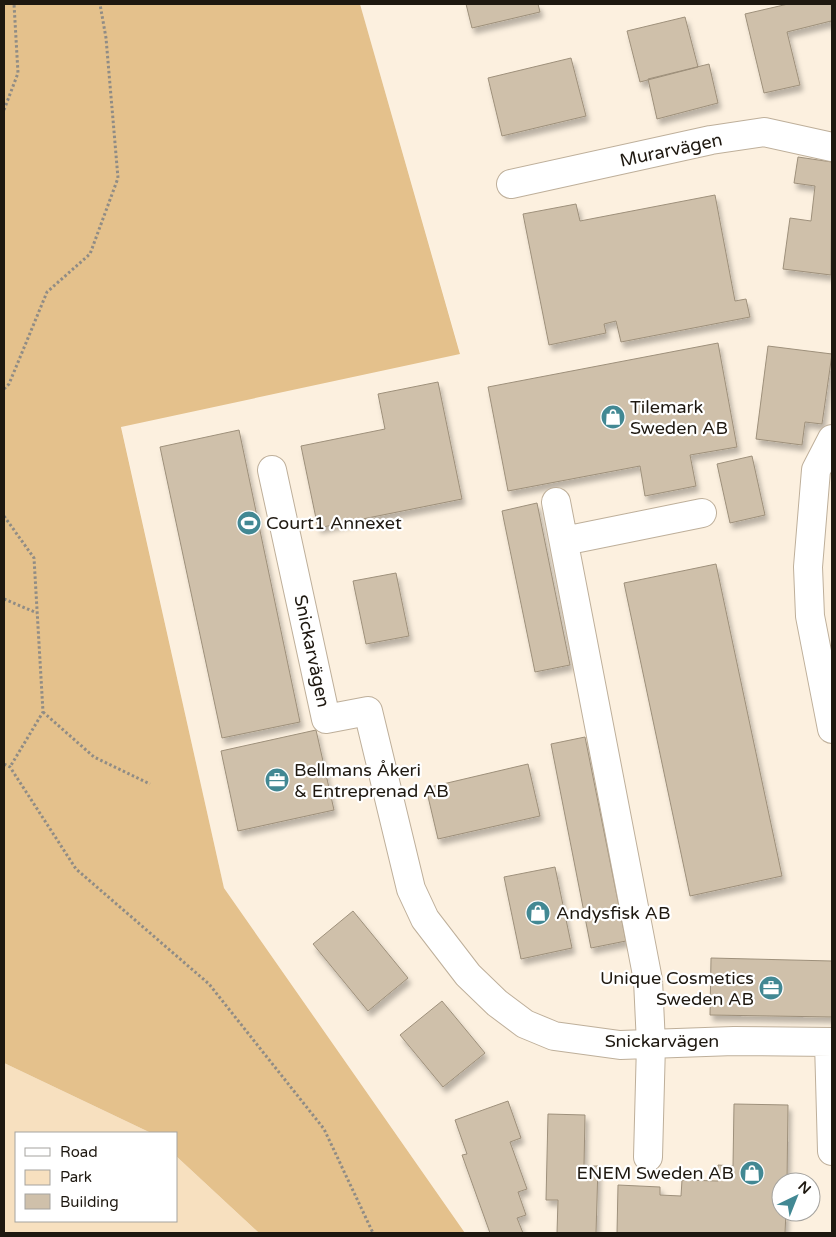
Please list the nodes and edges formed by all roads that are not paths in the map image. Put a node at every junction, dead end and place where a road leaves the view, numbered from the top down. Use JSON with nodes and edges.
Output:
{"nodes":[{"id":1,"x":832,"y":147,"type":"edge"},
{"id":2,"x":511,"y":184,"type":"dead end"},
{"id":3,"x":832,"y":439,"type":"edge"},
{"id":4,"x":272,"y":470,"type":"dead end"},
{"id":5,"x":556,"y":502,"type":"dead end"},
{"id":6,"x":702,"y":513,"type":"dead end"},
{"id":7,"x":564,"y":541,"type":"junction"},
{"id":8,"x":820,"y":569,"type":"edge"},
{"id":9,"x":831,"y":718,"type":"edge"},
{"id":10,"x":830,"y":1042,"type":"edge"},
{"id":11,"x":651,"y":1044,"type":"junction"},
{"id":12,"x":832,"y":1151,"type":"edge"},
{"id":13,"x":648,"y":1157,"type":"dead end"}],
"edges":[{"from":1,"to":2,"type":"street","name":"Murarvägen"},
{"from":3,"to":8,"type":"street"},
{"from":4,"to":11,"type":"street","name":"Snickarvägen"},
{"from":5,"to":7,"type":"street"},
{"from":6,"to":7,"type":"street"},
{"from":7,"to":11,"type":"street"},
{"from":8,"to":9,"type":"street"},
{"from":10,"to":11,"type":"street","name":"Snickarvägen"},
{"from":10,"to":12,"type":"street"},
{"from":11,"to":13,"type":"street"}]}
